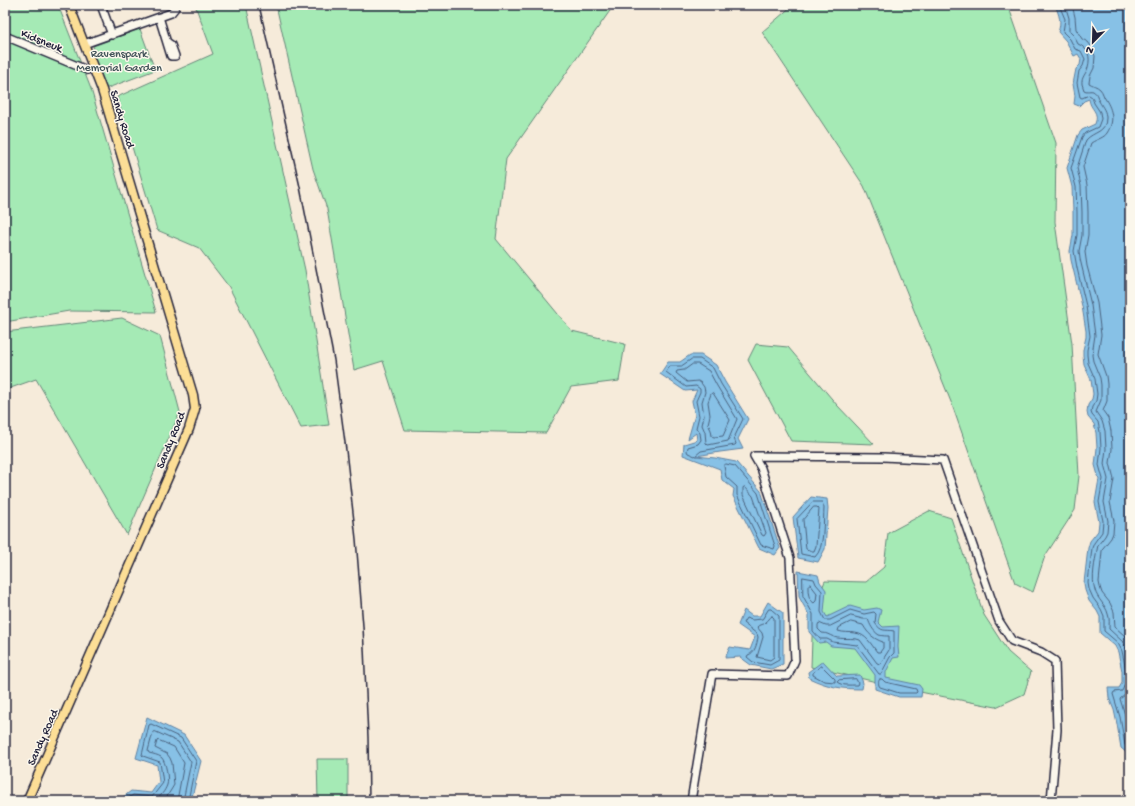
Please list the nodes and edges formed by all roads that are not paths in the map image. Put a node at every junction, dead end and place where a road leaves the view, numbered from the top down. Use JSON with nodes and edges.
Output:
{"nodes":[{"id":1,"x":69,"y":5,"type":"edge"},
{"id":2,"x":101,"y":5,"type":"edge"},
{"id":3,"x":175,"y":5,"type":"edge"},
{"id":4,"x":158,"y":16,"type":"junction"},
{"id":5,"x":112,"y":35,"type":"junction"},
{"id":6,"x":5,"y":36,"type":"edge"},
{"id":7,"x":168,"y":43,"type":"dead end"},
{"id":8,"x":84,"y":44,"type":"junction"},
{"id":9,"x":94,"y":68,"type":"junction"},
{"id":10,"x":26,"y":801,"type":"edge"},
{"id":11,"x":691,"y":801,"type":"edge"},
{"id":12,"x":1051,"y":801,"type":"edge"}],
"edges":[{"from":1,"to":8,"type":"main road","name":"Sandy Road"},
{"from":2,"to":5,"type":"street"},
{"from":3,"to":4,"type":"street"},
{"from":4,"to":5,"type":"street"},
{"from":4,"to":7,"type":"street"},
{"from":5,"to":8,"type":"street"},
{"from":6,"to":9,"type":"street","name":"Kidsneuk"},
{"from":8,"to":9,"type":"main road","name":"Sandy Road"},
{"from":9,"to":10,"type":"main road","name":"Sandy Road"},
{"from":11,"to":12,"type":"street"}]}
